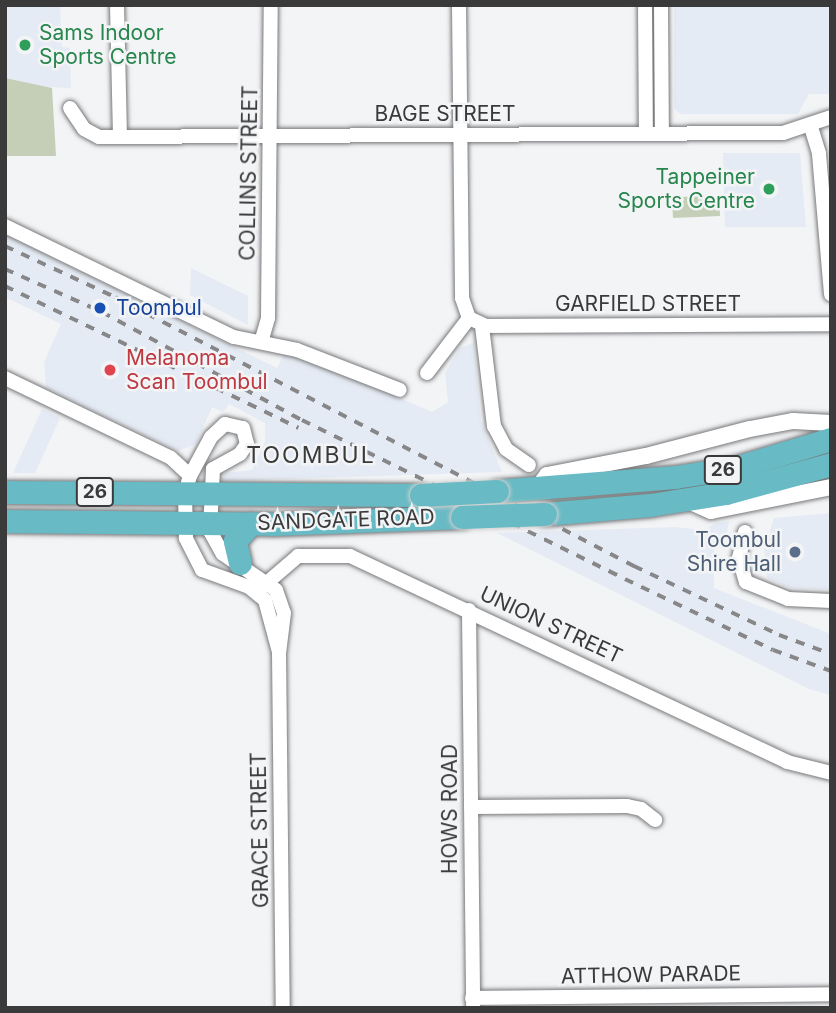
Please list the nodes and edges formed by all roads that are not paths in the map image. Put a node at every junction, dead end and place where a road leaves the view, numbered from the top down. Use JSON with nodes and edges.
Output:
{"nodes":[{"id":1,"x":117,"y":5,"type":"edge"},
{"id":2,"x":271,"y":5,"type":"edge"},
{"id":3,"x":459,"y":5,"type":"edge"},
{"id":4,"x":645,"y":5,"type":"edge"},
{"id":5,"x":661,"y":5,"type":"edge"},
{"id":6,"x":71,"y":108,"type":"dead end"},
{"id":7,"x":831,"y":117,"type":"edge"},
{"id":8,"x":811,"y":127,"type":"junction"},
{"id":9,"x":646,"y":133,"type":"junction"},
{"id":10,"x":662,"y":133,"type":"junction"},
{"id":11,"x":460,"y":135,"type":"junction"},
{"id":12,"x":120,"y":136,"type":"junction"},
{"id":13,"x":270,"y":136,"type":"junction"},
{"id":14,"x":5,"y":226,"type":"edge"},
{"id":15,"x":831,"y":294,"type":"edge"},
{"id":16,"x":469,"y":318,"type":"junction"},
{"id":17,"x":831,"y":324,"type":"edge"},
{"id":18,"x":482,"y":326,"type":"junction"},
{"id":19,"x":262,"y":340,"type":"junction"},
{"id":20,"x":427,"y":373,"type":"dead end"},
{"id":21,"x":5,"y":378,"type":"edge"},
{"id":22,"x":400,"y":390,"type":"dead end"},
{"id":23,"x":831,"y":423,"type":"edge"},
{"id":24,"x":831,"y":439,"type":"edge"},
{"id":25,"x":171,"y":458,"type":"junction"},
{"id":26,"x":201,"y":460,"type":"junction"},
{"id":27,"x":831,"y":464,"type":"edge"},
{"id":28,"x":528,"y":466,"type":"dead end"},
{"id":29,"x":188,"y":484,"type":"junction"},
{"id":30,"x":831,"y":487,"type":"edge"},
{"id":31,"x":535,"y":491,"type":"junction"},
{"id":32,"x":5,"y":492,"type":"edge"},
{"id":33,"x":209,"y":494,"type":"junction"},
{"id":34,"x":686,"y":500,"type":"junction"},
{"id":35,"x":184,"y":520,"type":"junction"},
{"id":36,"x":209,"y":520,"type":"junction"},
{"id":37,"x":5,"y":521,"type":"edge"},
{"id":38,"x":251,"y":523,"type":"junction"},
{"id":39,"x":745,"y":532,"type":"dead end"},
{"id":40,"x":240,"y":563,"type":"junction"},
{"id":41,"x":262,"y":586,"type":"junction"},
{"id":42,"x":831,"y":601,"type":"edge"},
{"id":43,"x":470,"y":610,"type":"junction"},
{"id":44,"x":831,"y":773,"type":"edge"},
{"id":45,"x":471,"y":807,"type":"junction"},
{"id":46,"x":655,"y":820,"type":"dead end"},
{"id":47,"x":831,"y":995,"type":"edge"},
{"id":48,"x":664,"y":1002,"type":"edge"},
{"id":49,"x":472,"y":1003,"type":"edge"},
{"id":50,"x":283,"y":1008,"type":"edge"}],
"edges":[{"from":1,"to":12,"type":"street"},
{"from":2,"to":13,"type":"street","name":"COLLINS STREET"},
{"from":3,"to":11,"type":"street"},
{"from":4,"to":9,"type":"street"},
{"from":5,"to":10,"type":"street"},
{"from":6,"to":12,"type":"street","name":"BAGE STREET"},
{"from":7,"to":8,"type":"street","name":"BAGE STREET"},
{"from":8,"to":10,"type":"street","name":"BAGE STREET"},
{"from":8,"to":15,"type":"street"},
{"from":9,"to":10,"type":"street","name":"BAGE STREET"},
{"from":9,"to":11,"type":"street","name":"BAGE STREET"},
{"from":11,"to":13,"type":"street","name":"BAGE STREET"},
{"from":11,"to":16,"type":"street"},
{"from":12,"to":13,"type":"street","name":"BAGE STREET"},
{"from":13,"to":19,"type":"street","name":"COLLINS STREET"},
{"from":14,"to":19,"type":"street"},
{"from":16,"to":18,"type":"street"},
{"from":16,"to":20,"type":"street"},
{"from":17,"to":18,"type":"street","name":"GARFIELD STREET"},
{"from":18,"to":28,"type":"street"},
{"from":19,"to":22,"type":"street"},
{"from":21,"to":25,"type":"street"},
{"from":23,"to":31,"type":"street"},
{"from":24,"to":31,"type":"highway","name":"SANDGATE ROAD","number":"26"},
{"from":25,"to":26,"type":"street"},
{"from":25,"to":29,"type":"street"},
{"from":26,"to":29,"type":"street","name":"GRACE STREET"},
{"from":26,"to":33,"type":"street","name":"GRACE STREET"},
{"from":27,"to":34,"type":"highway","name":"SANDGATE ROAD","number":"26"},
{"from":29,"to":32,"type":"highway","name":"SANDGATE ROAD","number":"26"},
{"from":29,"to":33,"type":"highway","name":"SANDGATE ROAD","number":"26"},
{"from":29,"to":35,"type":"street"},
{"from":30,"to":34,"type":"street","name":"SANDGATE ROAD"},
{"from":31,"to":33,"type":"highway","name":"SANDGATE ROAD","number":"26","bridge":true},
{"from":33,"to":36,"type":"street","name":"GRACE STREET"},
{"from":34,"to":38,"type":"highway","name":"SANDGATE ROAD","number":"26","bridge":true},
{"from":35,"to":36,"type":"highway","name":"SANDGATE ROAD","number":"26"},
{"from":35,"to":37,"type":"highway","name":"SANDGATE ROAD","number":"26"},
{"from":35,"to":41,"type":"street"},
{"from":36,"to":38,"type":"highway","name":"SANDGATE ROAD","number":"26"},
{"from":36,"to":40,"type":"street","name":"GRACE STREET"},
{"from":38,"to":40,"type":"highway"},
{"from":39,"to":42,"type":"street"},
{"from":40,"to":41,"type":"street","name":"GRACE STREET"},
{"from":41,"to":43,"type":"street","name":"UNION STREET"},
{"from":41,"to":50,"type":"street","name":"GRACE STREET"},
{"from":43,"to":44,"type":"street","name":"UNION STREET"},
{"from":43,"to":45,"type":"street","name":"HOWS ROAD"},
{"from":45,"to":46,"type":"street"},
{"from":45,"to":49,"type":"street","name":"HOWS ROAD"},
{"from":47,"to":48,"type":"street","name":"ATTHOW PARADE"},
{"from":48,"to":49,"type":"street","name":"ATTHOW PARADE"}]}
